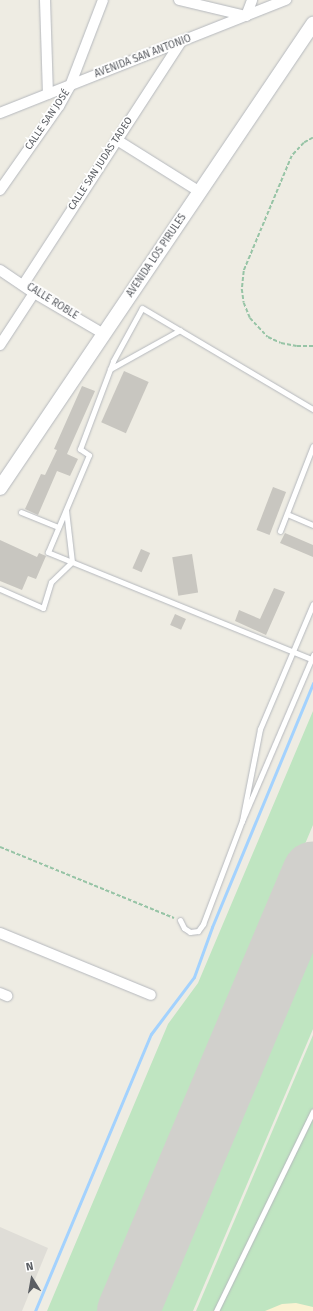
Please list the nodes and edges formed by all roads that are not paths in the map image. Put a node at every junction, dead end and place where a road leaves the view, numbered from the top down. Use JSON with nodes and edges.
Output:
{"nodes":[{"id":1,"x":45,"y":0,"type":"edge"},
{"id":2,"x":103,"y":0,"type":"edge"},
{"id":3,"x":180,"y":0,"type":"edge"},
{"id":4,"x":252,"y":0,"type":"edge"},
{"id":5,"x":286,"y":0,"type":"edge"},
{"id":6,"x":246,"y":16,"type":"junction"},
{"id":7,"x":313,"y":24,"type":"edge"},
{"id":8,"x":180,"y":43,"type":"junction"},
{"id":9,"x":70,"y":86,"type":"junction"},
{"id":10,"x":48,"y":94,"type":"junction"},
{"id":11,"x":0,"y":113,"type":"edge"},
{"id":12,"x":116,"y":140,"type":"junction"},
{"id":13,"x":0,"y":190,"type":"edge"},
{"id":14,"x":200,"y":192,"type":"junction"},
{"id":15,"x":0,"y":270,"type":"edge"},
{"id":16,"x":23,"y":285,"type":"junction"},
{"id":17,"x":34,"y":293,"type":"junction"},
{"id":18,"x":180,"y":330,"type":"junction"},
{"id":19,"x":104,"y":334,"type":"junction"},
{"id":20,"x":0,"y":345,"type":"edge"},
{"id":21,"x":110,"y":369,"type":"junction"},
{"id":22,"x":313,"y":409,"type":"edge"},
{"id":23,"x":313,"y":446,"type":"edge"},
{"id":24,"x":0,"y":488,"type":"edge"},
{"id":25,"x":66,"y":510,"type":"junction"},
{"id":26,"x":21,"y":512,"type":"dead end"},
{"id":27,"x":286,"y":514,"type":"junction"},
{"id":28,"x":313,"y":525,"type":"edge"},
{"id":29,"x":58,"y":527,"type":"junction"},
{"id":30,"x":280,"y":531,"type":"dead end"},
{"id":31,"x":72,"y":562,"type":"junction"},
{"id":32,"x":0,"y":590,"type":"edge"},
{"id":33,"x":313,"y":604,"type":"edge"},
{"id":34,"x":293,"y":651,"type":"junction"},
{"id":35,"x":312,"y":657,"type":"edge"},
{"id":36,"x":242,"y":821,"type":"junction"},
{"id":37,"x":180,"y":920,"type":"road end"},
{"id":38,"x":0,"y":933,"type":"edge"},
{"id":39,"x":151,"y":995,"type":"dead end"},
{"id":40,"x":313,"y":1111,"type":"edge"},
{"id":41,"x":216,"y":1311,"type":"edge"}],
"edges":[{"from":1,"to":10,"type":"street"},
{"from":2,"to":9,"type":"street","name":"CALLE SAN JOSÉ"},
{"from":3,"to":6,"type":"street"},
{"from":4,"to":6,"type":"street"},
{"from":5,"to":6,"type":"street","name":"AVENIDA SAN ANTONIO"},
{"from":6,"to":8,"type":"street","name":"AVENIDA SAN ANTONIO"},
{"from":7,"to":14,"type":"street","name":"AVENIDA LOS PIRULES"},
{"from":8,"to":9,"type":"street","name":"AVENIDA SAN ANTONIO"},
{"from":8,"to":12,"type":"street","name":"CALLE SAN JUDAS TADEO"},
{"from":9,"to":10,"type":"street","name":"AVENIDA SAN ANTONIO"},
{"from":9,"to":13,"type":"street","name":"CALLE SAN JOSÉ"},
{"from":10,"to":11,"type":"street","name":"AVENIDA SAN ANTONIO"},
{"from":12,"to":14,"type":"street"},
{"from":12,"to":16,"type":"street","name":"CALLE SAN JUDAS TADEO"},
{"from":14,"to":19,"type":"street","name":"AVENIDA LOS PIRULES"},
{"from":15,"to":16,"type":"street","name":"CALLE ROBLE"},
{"from":16,"to":17,"type":"street","name":"CALLE ROBLE"},
{"from":17,"to":19,"type":"street","name":"CALLE ROBLE"},
{"from":17,"to":20,"type":"street"},
{"from":18,"to":21,"type":"lane"},
{"from":18,"to":21,"type":"lane"},
{"from":18,"to":22,"type":"lane"},
{"from":19,"to":24,"type":"street","name":"AVENIDA LOS PIRULES"},
{"from":21,"to":25,"type":"lane"},
{"from":23,"to":27,"type":"lane"},
{"from":25,"to":29,"type":"lane"},
{"from":25,"to":31,"type":"lane"},
{"from":26,"to":29,"type":"lane"},
{"from":27,"to":28,"type":"lane"},
{"from":27,"to":30,"type":"lane"},
{"from":29,"to":31,"type":"lane"},
{"from":31,"to":32,"type":"lane"},
{"from":31,"to":34,"type":"lane"},
{"from":33,"to":34,"type":"lane"},
{"from":34,"to":35,"type":"lane"},
{"from":34,"to":36,"type":"lane"},
{"from":35,"to":36,"type":"lane"},
{"from":36,"to":37,"type":"lane"},
{"from":38,"to":39,"type":"street"},
{"from":40,"to":41,"type":"lane"}]}
